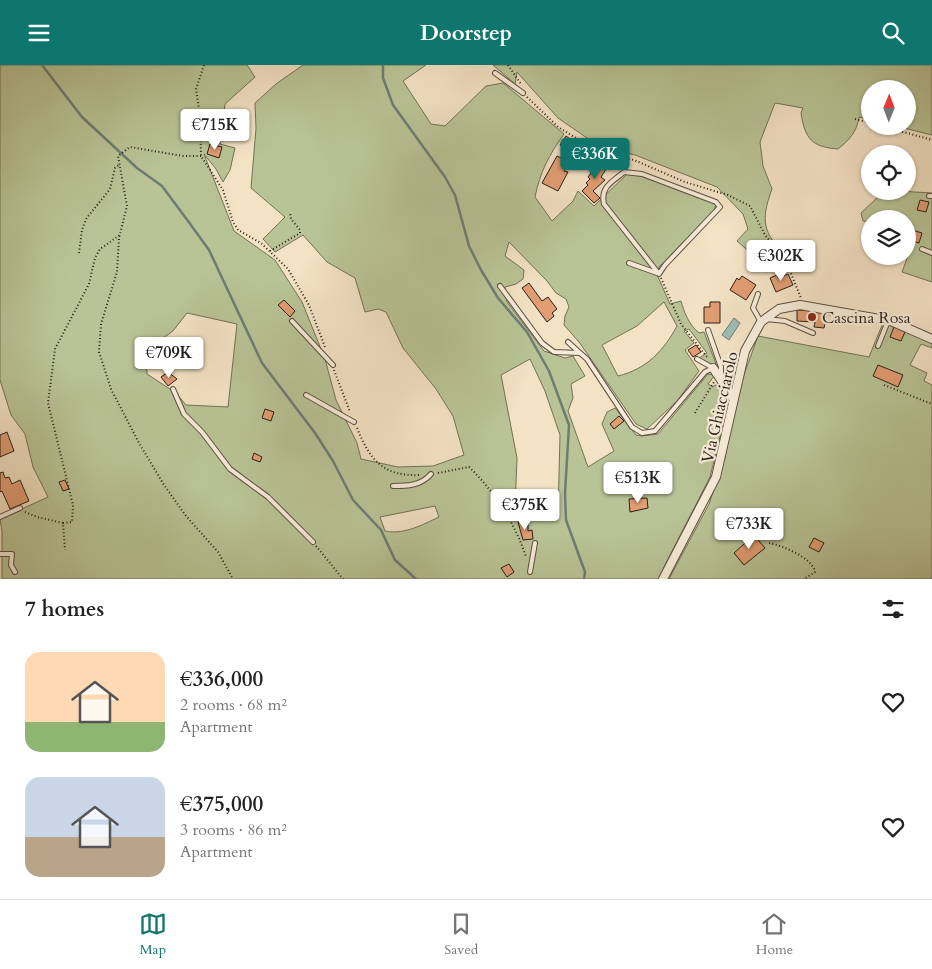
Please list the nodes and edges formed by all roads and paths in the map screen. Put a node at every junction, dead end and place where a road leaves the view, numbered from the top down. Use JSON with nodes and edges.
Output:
{"nodes":[{"id":1,"x":204,"y":65,"type":"edge"},
{"id":2,"x":495,"y":73,"type":"dead end"},
{"id":3,"x":523,"y":93,"type":"dead end"},
{"id":4,"x":855,"y":119,"type":"dead end"},
{"id":5,"x":861,"y":121,"type":"edge"},
{"id":6,"x":914,"y":135,"type":"edge"},
{"id":7,"x":932,"y":140,"type":"edge"},
{"id":8,"x":601,"y":153,"type":"dead end"},
{"id":9,"x":201,"y":157,"type":"junction"},
{"id":10,"x":574,"y":164,"type":"dead end"},
{"id":11,"x":119,"y":165,"type":"junction"},
{"id":12,"x":290,"y":212,"type":"dead end"},
{"id":13,"x":120,"y":235,"type":"junction"},
{"id":14,"x":922,"y":249,"type":"dead end"},
{"id":15,"x":270,"y":251,"type":"junction"},
{"id":16,"x":79,"y":253,"type":"dead end"},
{"id":17,"x":932,"y":253,"type":"edge"},
{"id":18,"x":629,"y":263,"type":"dead end"},
{"id":19,"x":659,"y":274,"type":"junction"},
{"id":20,"x":500,"y":287,"type":"dead end"},
{"id":21,"x":758,"y":294,"type":"dead end"},
{"id":22,"x":292,"y":321,"type":"dead end"},
{"id":23,"x":762,"y":321,"type":"junction"},
{"id":24,"x":888,"y":321,"type":"junction"},
{"id":25,"x":708,"y":330,"type":"dead end"},
{"id":26,"x":813,"y":333,"type":"dead end"},
{"id":27,"x":932,"y":339,"type":"edge"},
{"id":28,"x":568,"y":342,"type":"dead end"},
{"id":29,"x":878,"y":346,"type":"dead end"},
{"id":30,"x":580,"y":353,"type":"junction"},
{"id":31,"x":697,"y":359,"type":"dead end"},
{"id":32,"x":332,"y":365,"type":"junction"},
{"id":33,"x":713,"y":368,"type":"junction"},
{"id":34,"x":721,"y":380,"type":"junction"},
{"id":35,"x":884,"y":385,"type":"dead end"},
{"id":36,"x":173,"y":389,"type":"dead end"},
{"id":37,"x":306,"y":395,"type":"dead end"},
{"id":38,"x":733,"y":398,"type":"junction"},
{"id":39,"x":932,"y":404,"type":"edge"},
{"id":40,"x":694,"y":413,"type":"dead end"},
{"id":41,"x":354,"y":422,"type":"junction"},
{"id":42,"x":430,"y":474,"type":"junction"},
{"id":43,"x":393,"y":486,"type":"dead end"},
{"id":44,"x":20,"y":508,"type":"joint"},
{"id":45,"x":0,"y":517,"type":"edge"},
{"id":46,"x":63,"y":523,"type":"junction"},
{"id":47,"x":313,"y":542,"type":"joint"},
{"id":48,"x":534,"y":543,"type":"dead end"},
{"id":49,"x":769,"y":543,"type":"dead end"},
{"id":50,"x":65,"y":550,"type":"dead end"},
{"id":51,"x":0,"y":554,"type":"edge"},
{"id":52,"x":15,"y":572,"type":"dead end"},
{"id":53,"x":530,"y":572,"type":"joint"},
{"id":54,"x":233,"y":579,"type":"edge"},
{"id":55,"x":343,"y":579,"type":"edge"},
{"id":56,"x":663,"y":579,"type":"edge"},
{"id":57,"x":804,"y":579,"type":"edge"}],
"edges":[{"from":1,"to":9,"type":"path"},
{"from":2,"to":3,"type":"lane"},
{"from":4,"to":5,"type":"path"},
{"from":6,"to":7,"type":"path"},
{"from":8,"to":10,"type":"lane"},
{"from":9,"to":11,"type":"path"},
{"from":9,"to":15,"type":"path"},
{"from":11,"to":13,"type":"path"},
{"from":11,"to":16,"type":"path"},
{"from":12,"to":15,"type":"path"},
{"from":13,"to":46,"type":"path"},
{"from":13,"to":54,"type":"path"},
{"from":14,"to":17,"type":"lane"},
{"from":15,"to":32,"type":"path"},
{"from":18,"to":19,"type":"lane"},
{"from":19,"to":19,"type":"lane"},
{"from":19,"to":33,"type":"path"},
{"from":20,"to":30,"type":"lane"},
{"from":21,"to":23,"type":"lane"},
{"from":22,"to":32,"type":"lane"},
{"from":23,"to":24,"type":"street"},
{"from":23,"to":26,"type":"lane"},
{"from":23,"to":38,"type":"street","name":"Via Ghiacciarolo"},
{"from":24,"to":27,"type":"street"},
{"from":24,"to":29,"type":"lane"},
{"from":25,"to":34,"type":"lane"},
{"from":28,"to":30,"type":"lane"},
{"from":30,"to":33,"type":"lane"},
{"from":31,"to":33,"type":"lane"},
{"from":32,"to":41,"type":"path"},
{"from":33,"to":34,"type":"street"},
{"from":34,"to":38,"type":"street"},
{"from":34,"to":40,"type":"path"},
{"from":35,"to":39,"type":"path"},
{"from":36,"to":47,"type":"lane"},
{"from":37,"to":41,"type":"lane"},
{"from":38,"to":56,"type":"street","name":"Via Ghiacciarolo"},
{"from":41,"to":42,"type":"path"},
{"from":42,"to":43,"type":"lane"},
{"from":42,"to":53,"type":"path"},
{"from":44,"to":45,"type":"lane"},
{"from":44,"to":46,"type":"path"},
{"from":46,"to":50,"type":"path"},
{"from":47,"to":55,"type":"path"},
{"from":48,"to":53,"type":"lane"},
{"from":49,"to":57,"type":"path"},
{"from":51,"to":52,"type":"lane"}]}
